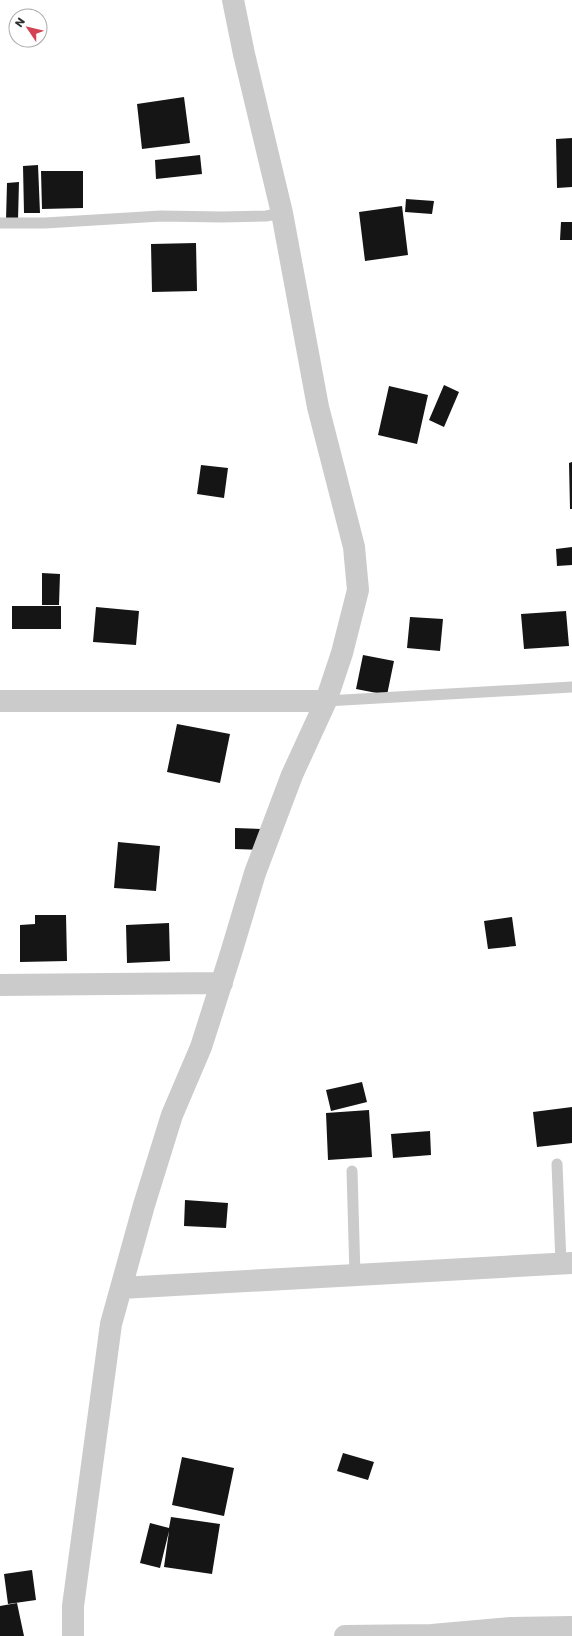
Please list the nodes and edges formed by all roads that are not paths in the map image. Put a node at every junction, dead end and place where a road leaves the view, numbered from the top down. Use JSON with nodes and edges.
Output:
{"nodes":[{"id":1,"x":233,"y":0,"type":"edge"},
{"id":2,"x":282,"y":213,"type":"junction"},
{"id":3,"x":0,"y":223,"type":"edge"},
{"id":4,"x":572,"y":687,"type":"edge"},
{"id":5,"x":0,"y":701,"type":"edge"},
{"id":6,"x":326,"y":701,"type":"junction"},
{"id":7,"x":222,"y":983,"type":"junction"},
{"id":8,"x":0,"y":984,"type":"edge"},
{"id":9,"x":557,"y":1164,"type":"dead end"},
{"id":10,"x":352,"y":1171,"type":"dead end"},
{"id":11,"x":566,"y":1263,"type":"edge"},
{"id":12,"x":355,"y":1275,"type":"junction"},
{"id":13,"x":121,"y":1288,"type":"junction"},
{"id":14,"x":572,"y":1627,"type":"edge"},
{"id":15,"x":73,"y":1636,"type":"edge"},
{"id":16,"x":345,"y":1636,"type":"edge"}],
"edges":[{"from":1,"to":2,"type":"street"},
{"from":2,"to":3,"type":"lane"},
{"from":2,"to":6,"type":"street"},
{"from":4,"to":6,"type":"lane"},
{"from":5,"to":6,"type":"street"},
{"from":6,"to":7,"type":"street"},
{"from":7,"to":8,"type":"street"},
{"from":7,"to":13,"type":"street"},
{"from":9,"to":11,"type":"lane"},
{"from":10,"to":12,"type":"lane"},
{"from":11,"to":12,"type":"street"},
{"from":12,"to":13,"type":"street"},
{"from":13,"to":15,"type":"street"},
{"from":14,"to":16,"type":"street"}]}
